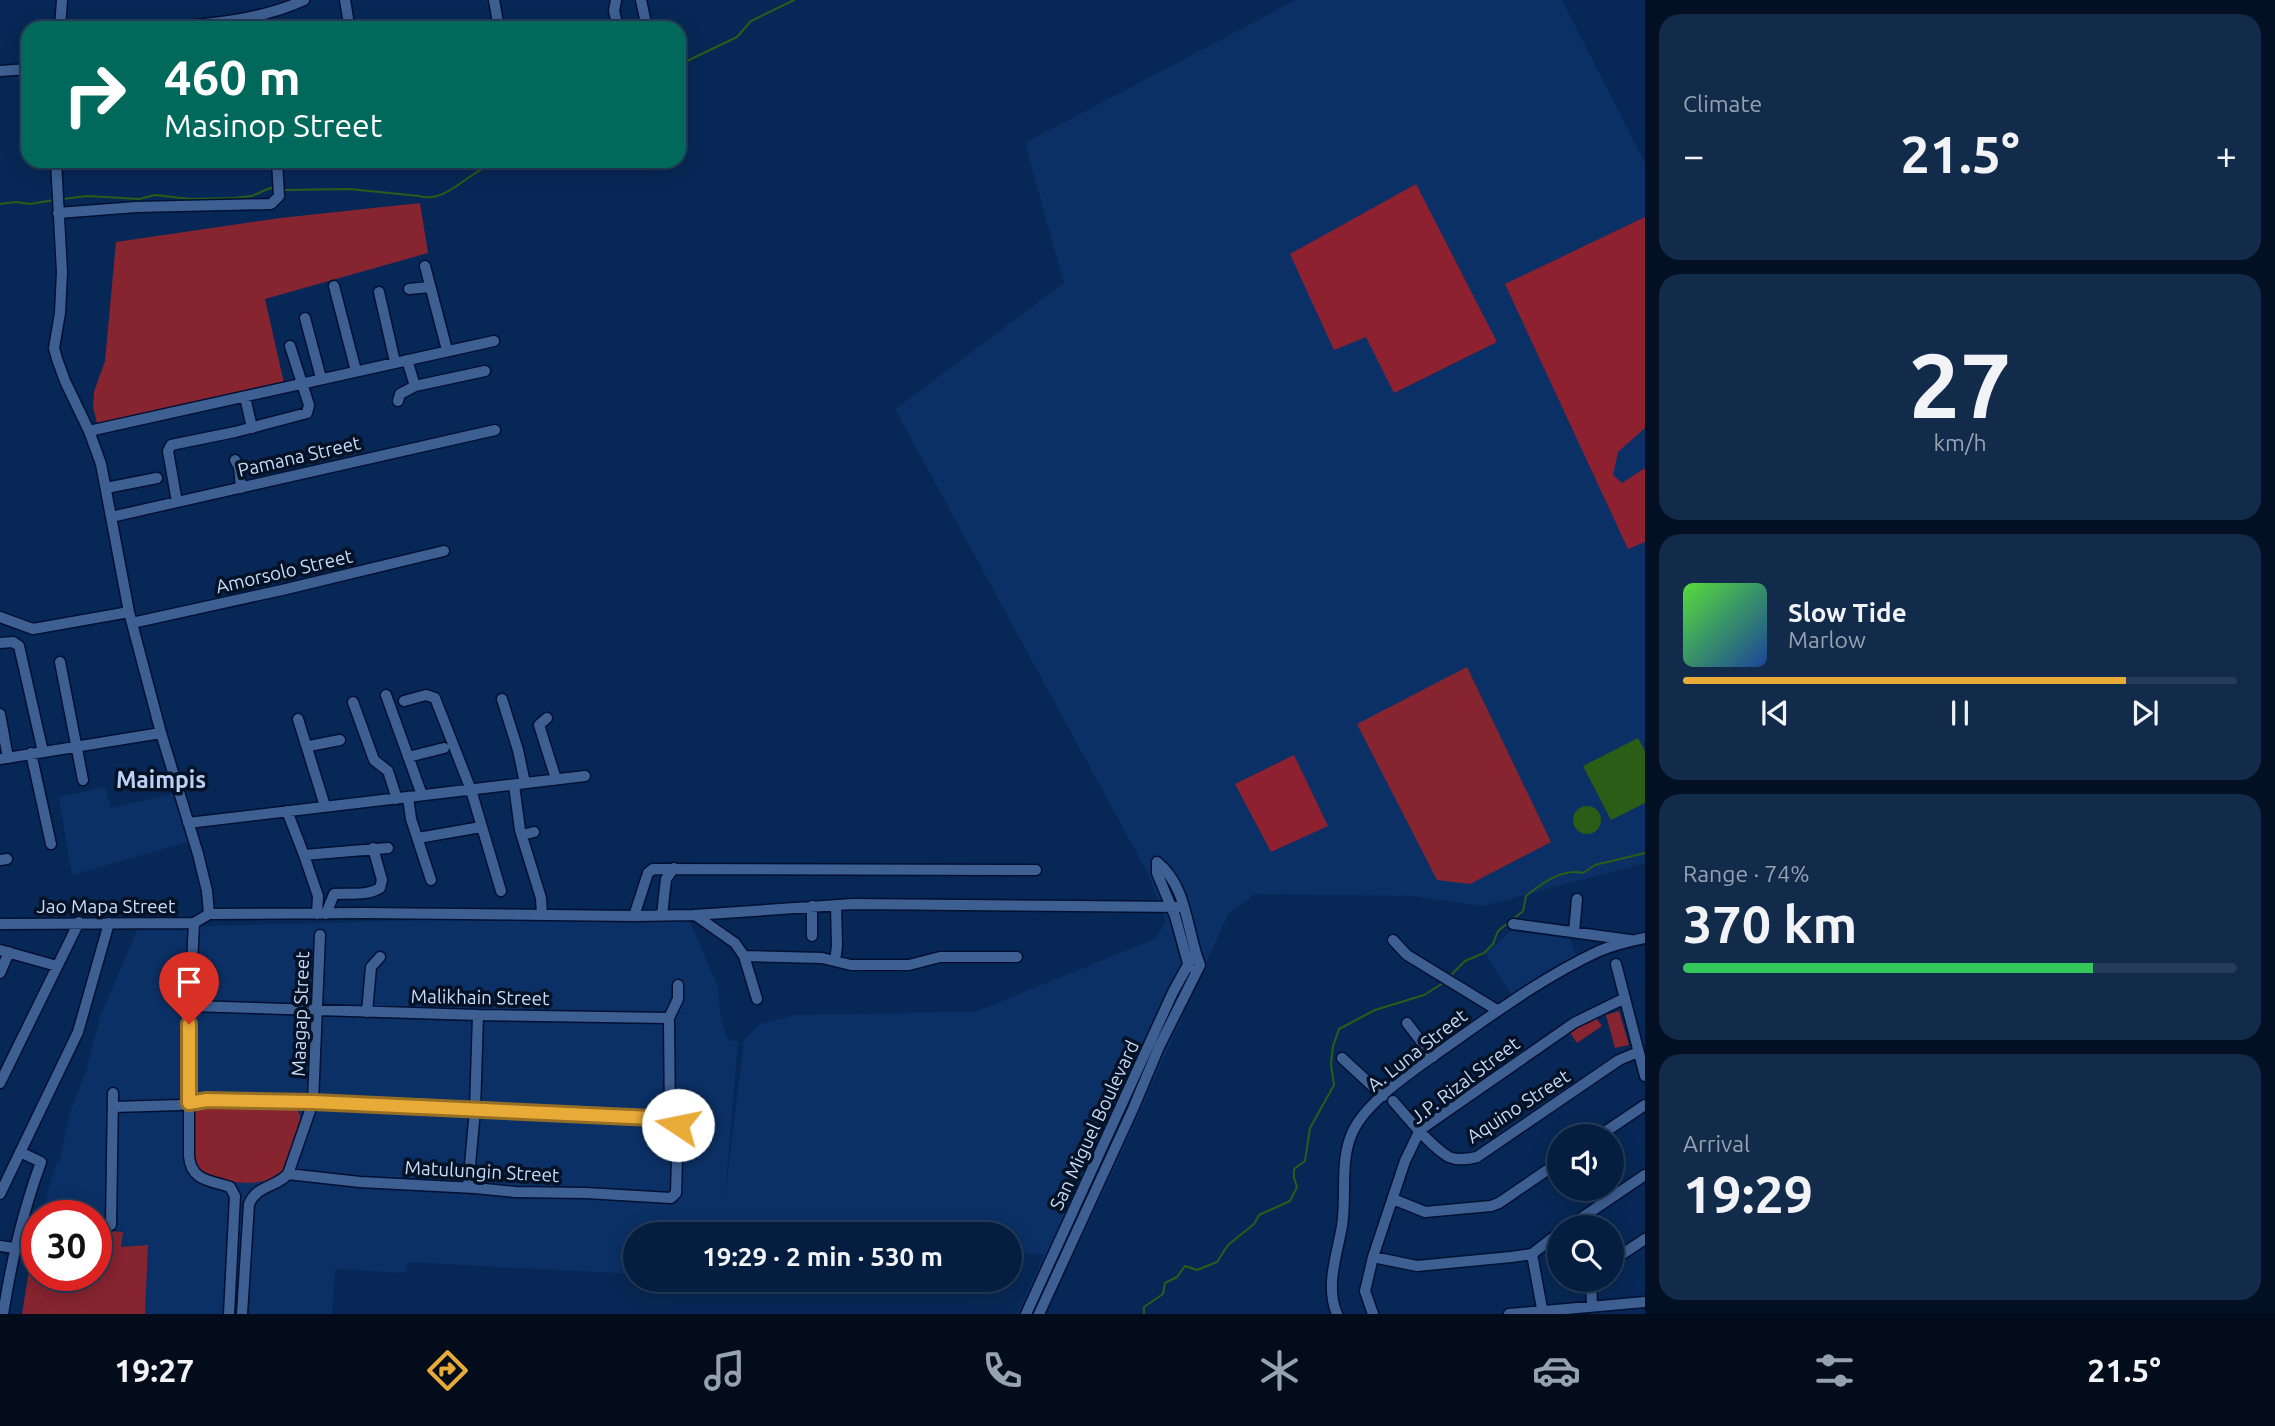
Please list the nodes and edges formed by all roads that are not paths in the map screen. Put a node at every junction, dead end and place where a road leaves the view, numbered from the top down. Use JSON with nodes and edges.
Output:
{"nodes":[{"id":1,"x":62,"y":0,"type":"edge"},
{"id":2,"x":304,"y":0,"type":"edge"},
{"id":3,"x":345,"y":0,"type":"edge"},
{"id":4,"x":494,"y":0,"type":"edge"},
{"id":5,"x":615,"y":0,"type":"edge"},
{"id":6,"x":641,"y":0,"type":"edge"},
{"id":7,"x":348,"y":19,"type":"dead end"},
{"id":8,"x":645,"y":19,"type":"dead end"},
{"id":9,"x":60,"y":21,"type":"edge"},
{"id":10,"x":218,"y":21,"type":"edge"},
{"id":11,"x":498,"y":21,"type":"edge"},
{"id":12,"x":616,"y":21,"type":"edge"},
{"id":13,"x":21,"y":70,"type":"edge"},
{"id":14,"x":0,"y":71,"type":"edge"},
{"id":15,"x":55,"y":168,"type":"edge"},
{"id":16,"x":277,"y":168,"type":"edge"},
{"id":17,"x":58,"y":210,"type":"junction"},
{"id":18,"x":425,"y":266,"type":"dead end"},
{"id":19,"x":334,"y":286,"type":"dead end"},
{"id":20,"x":429,"y":286,"type":"junction"},
{"id":21,"x":409,"y":289,"type":"dead end"},
{"id":22,"x":379,"y":292,"type":"dead end"},
{"id":23,"x":305,"y":318,"type":"dead end"},
{"id":24,"x":494,"y":341,"type":"dead end"},
{"id":25,"x":290,"y":346,"type":"dead end"},
{"id":26,"x":447,"y":351,"type":"junction"},
{"id":27,"x":407,"y":360,"type":"junction"},
{"id":28,"x":395,"y":362,"type":"junction"},
{"id":29,"x":356,"y":370,"type":"junction"},
{"id":30,"x":485,"y":371,"type":"dead end"},
{"id":31,"x":321,"y":378,"type":"junction"},
{"id":32,"x":300,"y":382,"type":"junction"},
{"id":33,"x":415,"y":386,"type":"junction"},
{"id":34,"x":245,"y":397,"type":"junction"},
{"id":35,"x":398,"y":401,"type":"dead end"},
{"id":36,"x":252,"y":428,"type":"junction"},
{"id":37,"x":495,"y":430,"type":"dead end"},
{"id":38,"x":89,"y":431,"type":"junction"},
{"id":39,"x":235,"y":460,"type":"dead end"},
{"id":40,"x":157,"y":478,"type":"dead end"},
{"id":41,"x":106,"y":488,"type":"junction"},
{"id":42,"x":241,"y":488,"type":"junction"},
{"id":43,"x":177,"y":502,"type":"junction"},
{"id":44,"x":111,"y":517,"type":"junction"},
{"id":45,"x":444,"y":551,"type":"dead end"},
{"id":46,"x":129,"y":612,"type":"junction"},
{"id":47,"x":0,"y":617,"type":"edge"},
{"id":48,"x":132,"y":623,"type":"junction"},
{"id":49,"x":0,"y":643,"type":"edge"},
{"id":50,"x":60,"y":662,"type":"dead end"},
{"id":51,"x":386,"y":695,"type":"dead end"},
{"id":52,"x":502,"y":699,"type":"dead end"},
{"id":53,"x":404,"y":701,"type":"dead end"},
{"id":54,"x":353,"y":702,"type":"dead end"},
{"id":55,"x":0,"y":714,"type":"edge"},
{"id":56,"x":547,"y":718,"type":"dead end"},
{"id":57,"x":298,"y":719,"type":"dead end"},
{"id":58,"x":161,"y":733,"type":"junction"},
{"id":59,"x":340,"y":740,"type":"dead end"},
{"id":60,"x":77,"y":745,"type":"junction"},
{"id":61,"x":309,"y":746,"type":"junction"},
{"id":62,"x":444,"y":748,"type":"dead end"},
{"id":63,"x":43,"y":752,"type":"junction"},
{"id":64,"x":31,"y":753,"type":"junction"},
{"id":65,"x":408,"y":757,"type":"junction"},
{"id":66,"x":4,"y":759,"type":"edge"},
{"id":67,"x":585,"y":776,"type":"dead end"},
{"id":68,"x":556,"y":779,"type":"junction"},
{"id":69,"x":83,"y":780,"type":"dead end"},
{"id":70,"x":520,"y":784,"type":"junction"},
{"id":71,"x":471,"y":790,"type":"junction"},
{"id":72,"x":422,"y":795,"type":"junction"},
{"id":73,"x":402,"y":798,"type":"junction"},
{"id":74,"x":326,"y":806,"type":"junction"},
{"id":75,"x":288,"y":811,"type":"junction"},
{"id":76,"x":188,"y":823,"type":"junction"},
{"id":77,"x":481,"y":828,"type":"junction"},
{"id":78,"x":534,"y":832,"type":"dead end"},
{"id":79,"x":522,"y":835,"type":"junction"},
{"id":80,"x":418,"y":838,"type":"junction"},
{"id":81,"x":51,"y":844,"type":"dead end"},
{"id":82,"x":373,"y":848,"type":"junction"},
{"id":83,"x":388,"y":848,"type":"dead end"},
{"id":84,"x":304,"y":855,"type":"junction"},
{"id":85,"x":674,"y":868,"type":"junction"},
{"id":86,"x":1036,"y":870,"type":"dead end"},
{"id":87,"x":431,"y":880,"type":"dead end"},
{"id":88,"x":501,"y":891,"type":"dead end"},
{"id":89,"x":1577,"y":899,"type":"dead end"},
{"id":90,"x":836,"y":905,"type":"junction"},
{"id":91,"x":812,"y":906,"type":"junction"},
{"id":92,"x":1171,"y":906,"type":"junction"},
{"id":93,"x":1183,"y":906,"type":"junction"},
{"id":94,"x":209,"y":914,"type":"junction"},
{"id":95,"x":321,"y":914,"type":"junction"},
{"id":96,"x":542,"y":915,"type":"junction"},
{"id":97,"x":662,"y":915,"type":"junction"},
{"id":98,"x":694,"y":915,"type":"junction"},
{"id":99,"x":634,"y":916,"type":"junction"},
{"id":100,"x":79,"y":922,"type":"junction"},
{"id":101,"x":109,"y":923,"type":"junction"},
{"id":102,"x":194,"y":923,"type":"junction"},
{"id":103,"x":0,"y":924,"type":"edge"},
{"id":104,"x":1513,"y":924,"type":"dead end"},
{"id":105,"x":1574,"y":932,"type":"junction"},
{"id":106,"x":320,"y":935,"type":"dead end"},
{"id":107,"x":812,"y":936,"type":"dead end"},
{"id":108,"x":1645,"y":938,"type":"edge"},
{"id":109,"x":1393,"y":940,"type":"dead end"},
{"id":110,"x":1633,"y":940,"type":"junction"},
{"id":111,"x":5,"y":951,"type":"edge"},
{"id":112,"x":1195,"y":952,"type":"junction"},
{"id":113,"x":744,"y":956,"type":"junction"},
{"id":114,"x":380,"y":957,"type":"dead end"},
{"id":115,"x":1017,"y":957,"type":"dead end"},
{"id":116,"x":835,"y":961,"type":"junction"},
{"id":117,"x":1188,"y":964,"type":"junction"},
{"id":118,"x":1616,"y":964,"type":"dead end"},
{"id":119,"x":57,"y":966,"type":"junction"},
{"id":120,"x":0,"y":973,"type":"edge"},
{"id":121,"x":1194,"y":977,"type":"junction"},
{"id":122,"x":678,"y":985,"type":"dead end"},
{"id":123,"x":1625,"y":998,"type":"junction"},
{"id":124,"x":757,"y":999,"type":"dead end"},
{"id":125,"x":190,"y":1006,"type":"junction"},
{"id":126,"x":317,"y":1010,"type":"junction"},
{"id":127,"x":1497,"y":1010,"type":"junction"},
{"id":128,"x":367,"y":1012,"type":"junction"},
{"id":129,"x":478,"y":1015,"type":"junction"},
{"id":130,"x":668,"y":1020,"type":"junction"},
{"id":131,"x":1407,"y":1023,"type":"dead end"},
{"id":132,"x":1638,"y":1052,"type":"junction"},
{"id":133,"x":1433,"y":1057,"type":"junction"},
{"id":134,"x":1342,"y":1058,"type":"dead end"},
{"id":135,"x":1645,"y":1076,"type":"edge"},
{"id":136,"x":0,"y":1083,"type":"edge"},
{"id":137,"x":113,"y":1093,"type":"dead end"},
{"id":138,"x":1388,"y":1098,"type":"junction"},
{"id":139,"x":313,"y":1102,"type":"junction"},
{"id":140,"x":189,"y":1103,"type":"junction"},
{"id":141,"x":1123,"y":1104,"type":"junction"},
{"id":142,"x":1645,"y":1105,"type":"edge"},
{"id":143,"x":114,"y":1107,"type":"junction"},
{"id":144,"x":475,"y":1110,"type":"junction"},
{"id":145,"x":1133,"y":1110,"type":"junction"},
{"id":146,"x":674,"y":1122,"type":"junction"},
{"id":147,"x":1617,"y":1124,"type":"edge"},
{"id":148,"x":1420,"y":1130,"type":"junction"},
{"id":149,"x":20,"y":1152,"type":"junction"},
{"id":150,"x":1547,"y":1170,"type":"edge"},
{"id":151,"x":288,"y":1174,"type":"junction"},
{"id":152,"x":1645,"y":1175,"type":"edge"},
{"id":153,"x":468,"y":1188,"type":"junction"},
{"id":154,"x":1,"y":1190,"type":"edge"},
{"id":155,"x":1393,"y":1199,"type":"junction"},
{"id":156,"x":111,"y":1200,"type":"edge"},
{"id":157,"x":1586,"y":1215,"type":"edge"},
{"id":158,"x":1645,"y":1239,"type":"edge"},
{"id":159,"x":1547,"y":1242,"type":"edge"},
{"id":160,"x":0,"y":1246,"type":"edge"},
{"id":161,"x":14,"y":1248,"type":"junction"},
{"id":162,"x":1624,"y":1253,"type":"edge"},
{"id":163,"x":1532,"y":1254,"type":"junction"},
{"id":164,"x":1373,"y":1257,"type":"junction"},
{"id":165,"x":1037,"y":1287,"type":"junction"},
{"id":166,"x":1050,"y":1291,"type":"junction"},
{"id":167,"x":1591,"y":1292,"type":"edge"},
{"id":168,"x":1645,"y":1302,"type":"edge"},
{"id":169,"x":1592,"y":1306,"type":"junction"},
{"id":170,"x":2,"y":1312,"type":"edge"},
{"id":171,"x":1543,"y":1312,"type":"edge"},
{"id":172,"x":229,"y":1314,"type":"edge"},
{"id":173,"x":242,"y":1314,"type":"edge"},
{"id":174,"x":1026,"y":1314,"type":"edge"},
{"id":175,"x":1039,"y":1314,"type":"edge"},
{"id":176,"x":1337,"y":1314,"type":"edge"},
{"id":177,"x":1373,"y":1314,"type":"edge"},
{"id":178,"x":1509,"y":1314,"type":"edge"}],
"edges":[{"from":1,"to":9,"type":"street"},
{"from":2,"to":10,"type":"street"},
{"from":3,"to":7,"type":"street"},
{"from":4,"to":11,"type":"street"},
{"from":5,"to":12,"type":"street"},
{"from":6,"to":8,"type":"street"},
{"from":13,"to":14,"type":"street"},
{"from":15,"to":17,"type":"street"},
{"from":16,"to":17,"type":"street"},
{"from":17,"to":38,"type":"street"},
{"from":18,"to":20,"type":"street"},
{"from":19,"to":29,"type":"street"},
{"from":20,"to":21,"type":"street"},
{"from":20,"to":26,"type":"street"},
{"from":22,"to":28,"type":"street"},
{"from":23,"to":31,"type":"street"},
{"from":24,"to":26,"type":"street"},
{"from":25,"to":32,"type":"street"},
{"from":26,"to":27,"type":"street"},
{"from":27,"to":28,"type":"street"},
{"from":27,"to":33,"type":"street"},
{"from":28,"to":29,"type":"street"},
{"from":29,"to":31,"type":"street"},
{"from":30,"to":33,"type":"street"},
{"from":31,"to":32,"type":"street"},
{"from":32,"to":34,"type":"street"},
{"from":32,"to":36,"type":"street"},
{"from":33,"to":35,"type":"street"},
{"from":34,"to":36,"type":"street"},
{"from":34,"to":38,"type":"street"},
{"from":36,"to":43,"type":"street"},
{"from":37,"to":42,"type":"street","name":"Pamana Street"},
{"from":38,"to":41,"type":"street"},
{"from":39,"to":42,"type":"street"},
{"from":40,"to":41,"type":"street"},
{"from":41,"to":44,"type":"street"},
{"from":42,"to":43,"type":"street","name":"Pamana Street"},
{"from":43,"to":44,"type":"street","name":"Pamana Street"},
{"from":44,"to":46,"type":"street"},
{"from":45,"to":48,"type":"street","name":"Amorsolo Street"},
{"from":46,"to":47,"type":"street"},
{"from":46,"to":48,"type":"street"},
{"from":48,"to":58,"type":"street"},
{"from":49,"to":63,"type":"street"},
{"from":50,"to":60,"type":"street"},
{"from":51,"to":65,"type":"street"},
{"from":52,"to":70,"type":"street"},
{"from":53,"to":71,"type":"street"},
{"from":54,"to":73,"type":"street"},
{"from":55,"to":66,"type":"street"},
{"from":56,"to":68,"type":"street"},
{"from":57,"to":61,"type":"street"},
{"from":58,"to":60,"type":"street"},
{"from":58,"to":76,"type":"street"},
{"from":59,"to":61,"type":"street"},
{"from":60,"to":63,"type":"street"},
{"from":60,"to":69,"type":"street"},
{"from":61,"to":74,"type":"street"},
{"from":62,"to":65,"type":"street"},
{"from":63,"to":64,"type":"street"},
{"from":64,"to":66,"type":"street"},
{"from":64,"to":81,"type":"street"},
{"from":65,"to":72,"type":"street"},
{"from":67,"to":68,"type":"street"},
{"from":68,"to":70,"type":"street"},
{"from":70,"to":71,"type":"street"},
{"from":70,"to":79,"type":"street"},
{"from":71,"to":72,"type":"street"},
{"from":71,"to":77,"type":"street"},
{"from":72,"to":73,"type":"street"},
{"from":73,"to":74,"type":"street"},
{"from":73,"to":80,"type":"street"},
{"from":74,"to":75,"type":"street"},
{"from":75,"to":76,"type":"street"},
{"from":75,"to":84,"type":"street"},
{"from":76,"to":94,"type":"street"},
{"from":77,"to":80,"type":"street"},
{"from":77,"to":88,"type":"street"},
{"from":78,"to":79,"type":"street"},
{"from":79,"to":96,"type":"street"},
{"from":80,"to":87,"type":"street"},
{"from":82,"to":83,"type":"street"},
{"from":82,"to":84,"type":"street"},
{"from":82,"to":95,"type":"street"},
{"from":84,"to":95,"type":"street"},
{"from":85,"to":86,"type":"street"},
{"from":85,"to":97,"type":"street"},
{"from":85,"to":99,"type":"street"},
{"from":89,"to":105,"type":"street"},
{"from":90,"to":91,"type":"street"},
{"from":90,"to":92,"type":"street"},
{"from":90,"to":116,"type":"street"},
{"from":91,"to":98,"type":"street"},
{"from":91,"to":107,"type":"street"},
{"from":92,"to":93,"type":"street"},
{"from":92,"to":93,"type":"street"},
{"from":92,"to":117,"type":"street"},
{"from":93,"to":112,"type":"street"},
{"from":94,"to":95,"type":"street"},
{"from":94,"to":102,"type":"street","name":"Jao Mapa Street"},
{"from":95,"to":96,"type":"street"},
{"from":96,"to":99,"type":"street"},
{"from":97,"to":98,"type":"street"},
{"from":97,"to":99,"type":"street"},
{"from":98,"to":113,"type":"street"},
{"from":100,"to":101,"type":"street","name":"Jao Mapa Street"},
{"from":100,"to":103,"type":"street","name":"Jao Mapa Street"},
{"from":100,"to":119,"type":"street"},
{"from":101,"to":102,"type":"street","name":"Jao Mapa Street"},
{"from":101,"to":149,"type":"street"},
{"from":102,"to":125,"type":"street"},
{"from":104,"to":105,"type":"street"},
{"from":105,"to":110,"type":"street"},
{"from":106,"to":126,"type":"street","name":"Maagap Street"},
{"from":108,"to":110,"type":"street"},
{"from":109,"to":127,"type":"street"},
{"from":110,"to":127,"type":"street","name":"A. Luna Street"},
{"from":111,"to":119,"type":"street"},
{"from":111,"to":120,"type":"street"},
{"from":112,"to":117,"type":"street","name":"San Miguel Boulevard"},
{"from":112,"to":121,"type":"street","name":"San Miguel Boulevard"},
{"from":113,"to":116,"type":"street"},
{"from":113,"to":124,"type":"street"},
{"from":114,"to":128,"type":"street"},
{"from":115,"to":116,"type":"street"},
{"from":117,"to":121,"type":"street"},
{"from":117,"to":141,"type":"street","name":"San Miguel Boulevard"},
{"from":118,"to":123,"type":"street"},
{"from":119,"to":136,"type":"street"},
{"from":121,"to":145,"type":"street","name":"San Miguel Boulevard"},
{"from":122,"to":130,"type":"street"},
{"from":123,"to":132,"type":"street"},
{"from":123,"to":148,"type":"street","name":"J.P. Rizal Street"},
{"from":125,"to":126,"type":"street","name":"Malikhain Street"},
{"from":125,"to":140,"type":"street"},
{"from":126,"to":128,"type":"street","name":"Malikhain Street"},
{"from":126,"to":139,"type":"street","name":"Maagap Street"},
{"from":127,"to":133,"type":"street","name":"A. Luna Street"},
{"from":128,"to":129,"type":"street","name":"Malikhain Street"},
{"from":129,"to":130,"type":"street","name":"Malikhain Street"},
{"from":129,"to":144,"type":"street"},
{"from":130,"to":146,"type":"street"},
{"from":131,"to":133,"type":"street"},
{"from":132,"to":135,"type":"street"},
{"from":132,"to":148,"type":"street","name":"Aquino Street"},
{"from":133,"to":138,"type":"street","name":"A. Luna Street"},
{"from":134,"to":138,"type":"street","name":"Aquino Street"},
{"from":137,"to":143,"type":"street"},
{"from":138,"to":148,"type":"street","name":"Aquino Street"},
{"from":138,"to":176,"type":"street","name":"A. Luna Street"},
{"from":139,"to":140,"type":"street"},
{"from":139,"to":144,"type":"street"},
{"from":139,"to":151,"type":"street","name":"Maagap Street"},
{"from":140,"to":143,"type":"street"},
{"from":140,"to":172,"type":"street"},
{"from":141,"to":145,"type":"street"},
{"from":141,"to":165,"type":"street","name":"San Miguel Boulevard"},
{"from":142,"to":147,"type":"street"},
{"from":143,"to":156,"type":"street"},
{"from":144,"to":146,"type":"street"},
{"from":144,"to":153,"type":"street"},
{"from":145,"to":166,"type":"street","name":"San Miguel Boulevard"},
{"from":146,"to":153,"type":"street","name":"Matulungin Street"},
{"from":148,"to":155,"type":"street","name":"J.P. Rizal Street"},
{"from":149,"to":154,"type":"street"},
{"from":149,"to":161,"type":"street"},
{"from":150,"to":155,"type":"street"},
{"from":151,"to":153,"type":"street","name":"Matulungin Street"},
{"from":151,"to":173,"type":"street"},
{"from":152,"to":157,"type":"street"},
{"from":155,"to":164,"type":"street","name":"J.P. Rizal Street"},
{"from":158,"to":162,"type":"street"},
{"from":159,"to":163,"type":"street"},
{"from":160,"to":161,"type":"street"},
{"from":161,"to":170,"type":"street"},
{"from":163,"to":164,"type":"street"},
{"from":163,"to":171,"type":"street"},
{"from":164,"to":177,"type":"street","name":"J.P. Rizal Street"},
{"from":165,"to":166,"type":"street"},
{"from":165,"to":174,"type":"street","name":"San Miguel Boulevard"},
{"from":166,"to":175,"type":"street","name":"San Miguel Boulevard"},
{"from":167,"to":169,"type":"street"},
{"from":168,"to":169,"type":"street"},
{"from":169,"to":171,"type":"street"},
{"from":171,"to":178,"type":"street"}]}
